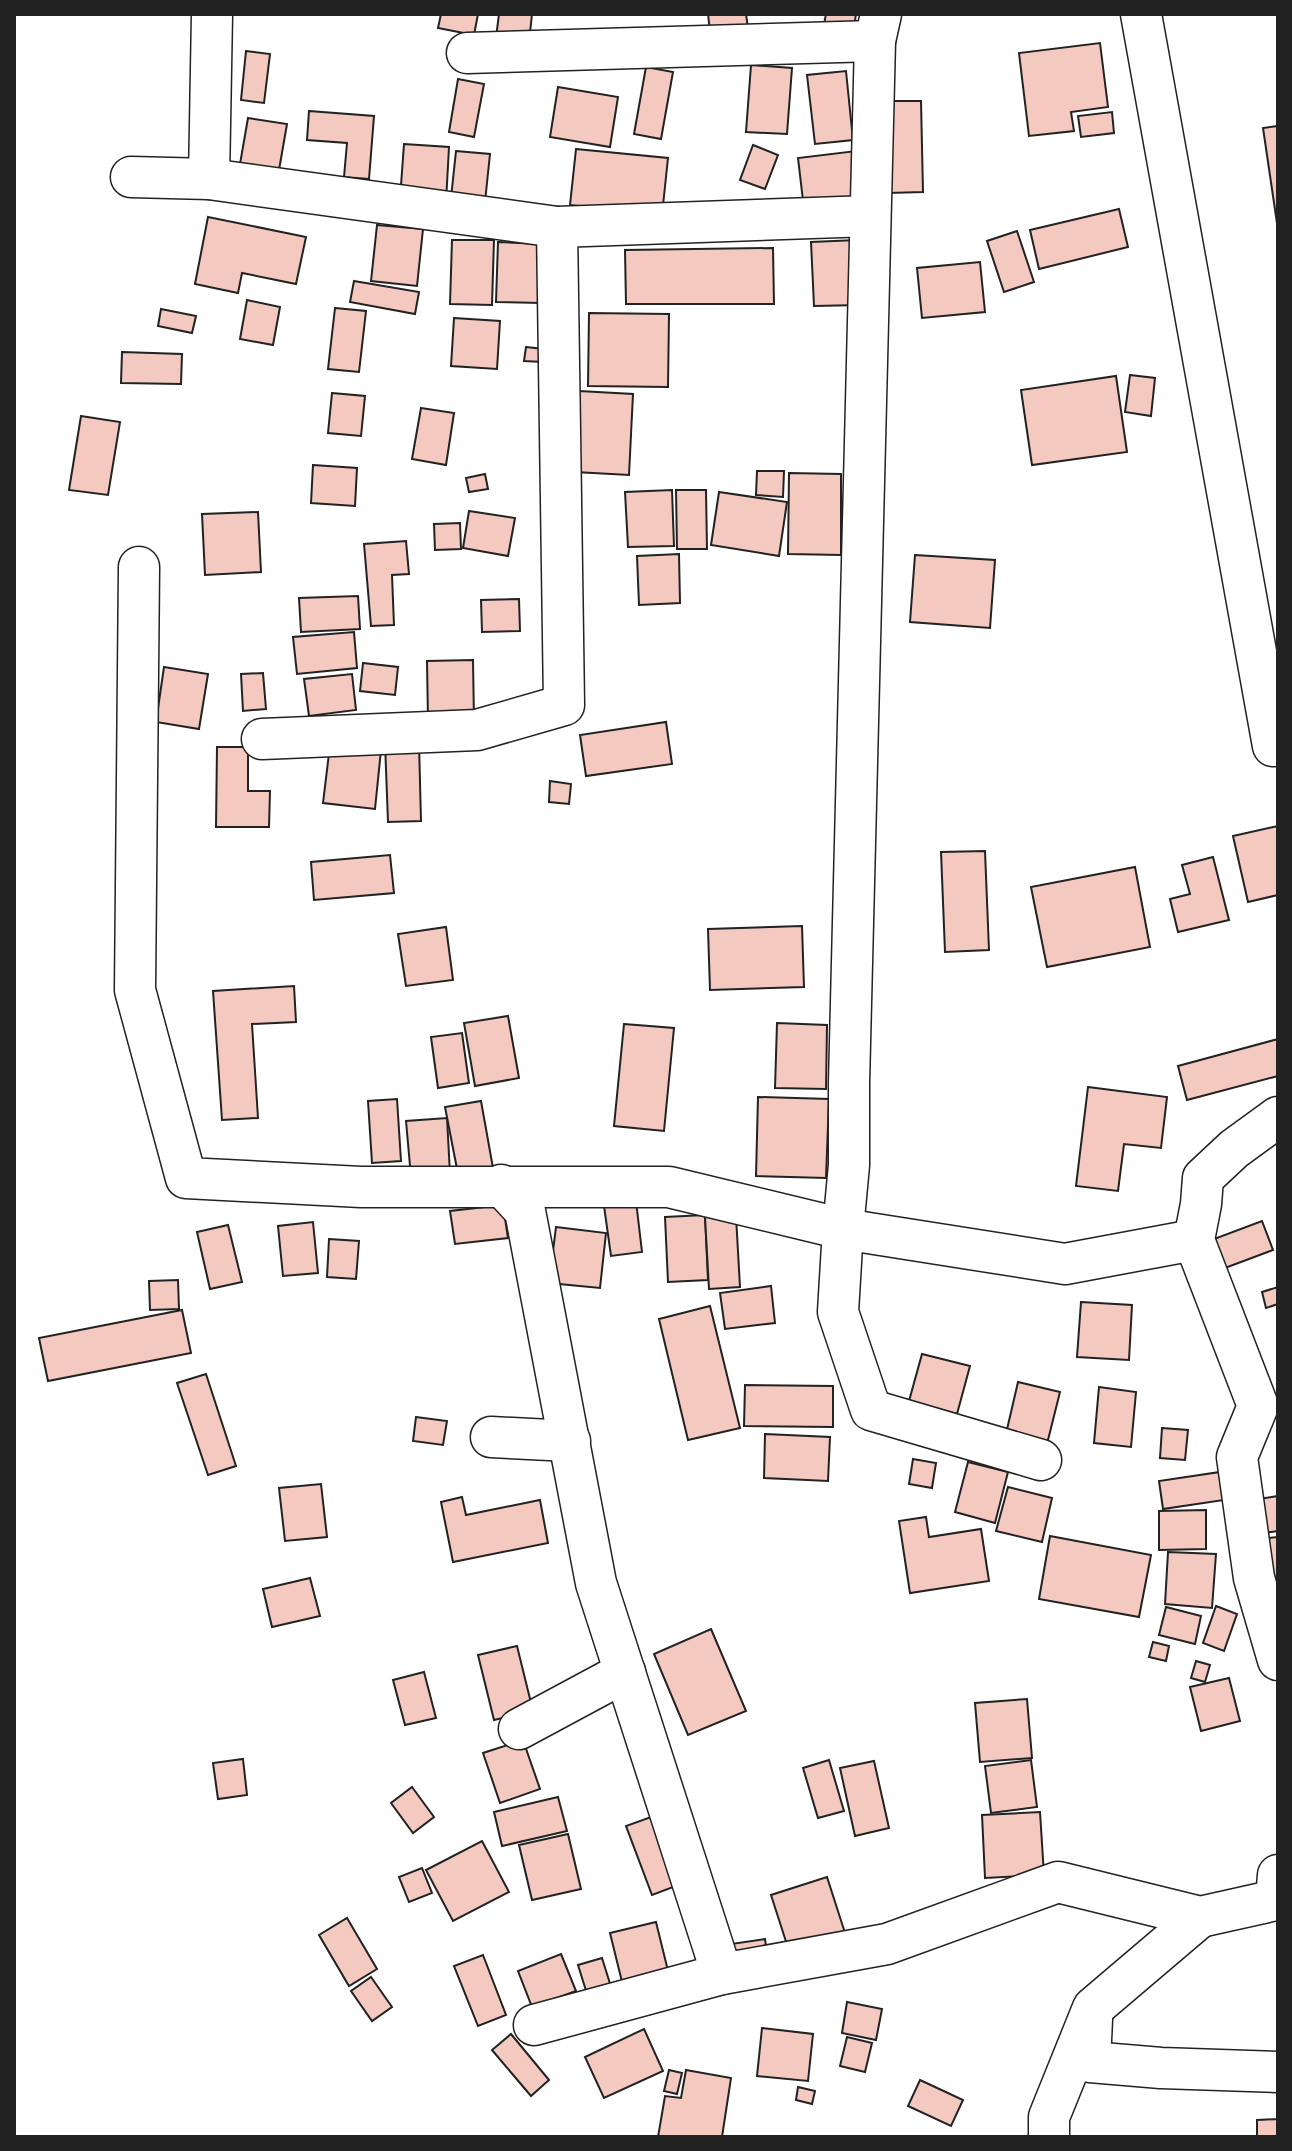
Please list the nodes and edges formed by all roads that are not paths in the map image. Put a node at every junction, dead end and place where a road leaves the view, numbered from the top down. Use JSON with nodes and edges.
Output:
{"nodes":[{"id":1,"x":212,"y":14,"type":"edge"},
{"id":2,"x":1141,"y":14,"type":"edge"},
{"id":3,"x":878,"y":27,"type":"edge"},
{"id":4,"x":467,"y":53,"type":"dead end"},
{"id":5,"x":131,"y":177,"type":"dead end"},
{"id":6,"x":209,"y":179,"type":"junction"},
{"id":7,"x":870,"y":216,"type":"junction"},
{"id":8,"x":557,"y":227,"type":"junction"},
{"id":9,"x":139,"y":567,"type":"dead end"},
{"id":10,"x":262,"y":739,"type":"dead end"},
{"id":11,"x":1273,"y":746,"type":"dead end"},
{"id":12,"x":1278,"y":1117,"type":"edge"},
{"id":13,"x":501,"y":1185,"type":"junction"},
{"id":14,"x":843,"y":1229,"type":"junction"},
{"id":15,"x":1194,"y":1240,"type":"junction"},
{"id":16,"x":491,"y":1437,"type":"dead end"},
{"id":17,"x":570,"y":1441,"type":"junction"},
{"id":18,"x":1041,"y":1460,"type":"dead end"},
{"id":19,"x":1278,"y":1660,"type":"edge"},
{"id":20,"x":625,"y":1672,"type":"junction"},
{"id":21,"x":519,"y":1729,"type":"dead end"},
{"id":22,"x":1278,"y":1875,"type":"edge"},
{"id":23,"x":1200,"y":1917,"type":"junction"},
{"id":24,"x":722,"y":1974,"type":"junction"},
{"id":25,"x":1093,"y":2008,"type":"junction"},
{"id":26,"x":534,"y":2025,"type":"dead end"},
{"id":27,"x":1278,"y":2072,"type":"edge"},
{"id":28,"x":1049,"y":2137,"type":"edge"}],
"edges":[{"from":1,"to":6,"type":"street"},
{"from":2,"to":11,"type":"street"},
{"from":3,"to":4,"type":"street"},
{"from":3,"to":7,"type":"street"},
{"from":5,"to":6,"type":"street"},
{"from":6,"to":8,"type":"street"},
{"from":7,"to":8,"type":"street"},
{"from":7,"to":14,"type":"street"},
{"from":8,"to":10,"type":"street"},
{"from":9,"to":13,"type":"street"},
{"from":12,"to":15,"type":"street"},
{"from":13,"to":14,"type":"street"},
{"from":13,"to":17,"type":"street"},
{"from":14,"to":15,"type":"street"},
{"from":14,"to":18,"type":"street"},
{"from":15,"to":19,"type":"street"},
{"from":16,"to":17,"type":"street"},
{"from":17,"to":20,"type":"street"},
{"from":20,"to":21,"type":"street"},
{"from":20,"to":24,"type":"street"},
{"from":22,"to":23,"type":"street"},
{"from":23,"to":24,"type":"street"},
{"from":23,"to":25,"type":"street"},
{"from":24,"to":26,"type":"street"},
{"from":25,"to":27,"type":"street"},
{"from":25,"to":28,"type":"street"}]}
